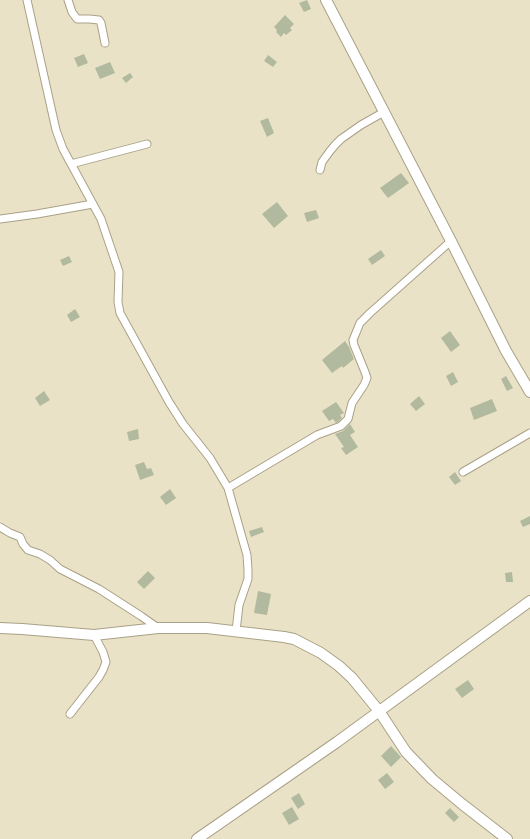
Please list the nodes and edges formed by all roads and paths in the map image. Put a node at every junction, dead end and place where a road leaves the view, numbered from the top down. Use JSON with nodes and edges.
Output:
{"nodes":[{"id":1,"x":27,"y":0,"type":"edge"},
{"id":2,"x":68,"y":0,"type":"edge"},
{"id":3,"x":326,"y":0,"type":"edge"},
{"id":4,"x":105,"y":43,"type":"dead end"},
{"id":5,"x":384,"y":112,"type":"junction"},
{"id":6,"x":148,"y":144,"type":"dead end"},
{"id":7,"x":71,"y":164,"type":"junction"},
{"id":8,"x":320,"y":170,"type":"dead end"},
{"id":9,"x":93,"y":204,"type":"junction"},
{"id":10,"x":0,"y":219,"type":"edge"},
{"id":11,"x":451,"y":241,"type":"junction"},
{"id":12,"x":530,"y":392,"type":"edge"},
{"id":13,"x":530,"y":433,"type":"edge"},
{"id":14,"x":463,"y":472,"type":"dead end"},
{"id":15,"x":228,"y":488,"type":"junction"},
{"id":16,"x":0,"y":527,"type":"edge"},
{"id":17,"x":530,"y":601,"type":"edge"},
{"id":18,"x":0,"y":628,"type":"edge"},
{"id":19,"x":158,"y":628,"type":"junction"},
{"id":20,"x":236,"y":631,"type":"junction"},
{"id":21,"x":94,"y":634,"type":"junction"},
{"id":22,"x":379,"y":711,"type":"junction"},
{"id":23,"x":70,"y":714,"type":"dead end"},
{"id":24,"x":197,"y":839,"type":"edge"},
{"id":25,"x":507,"y":839,"type":"edge"}],
"edges":[{"from":1,"to":7,"type":"street"},
{"from":2,"to":4,"type":"street"},
{"from":3,"to":5,"type":"street"},
{"from":5,"to":8,"type":"street"},
{"from":5,"to":11,"type":"street"},
{"from":6,"to":7,"type":"street"},
{"from":7,"to":9,"type":"street"},
{"from":9,"to":10,"type":"street"},
{"from":9,"to":15,"type":"street"},
{"from":11,"to":12,"type":"street"},
{"from":11,"to":15,"type":"street"},
{"from":13,"to":14,"type":"street"},
{"from":15,"to":20,"type":"street"},
{"from":16,"to":19,"type":"street"},
{"from":17,"to":22,"type":"street"},
{"from":18,"to":21,"type":"street"},
{"from":19,"to":20,"type":"street"},
{"from":19,"to":21,"type":"street"},
{"from":20,"to":22,"type":"street"},
{"from":21,"to":23,"type":"street"},
{"from":22,"to":24,"type":"street"},
{"from":22,"to":25,"type":"street"}]}
